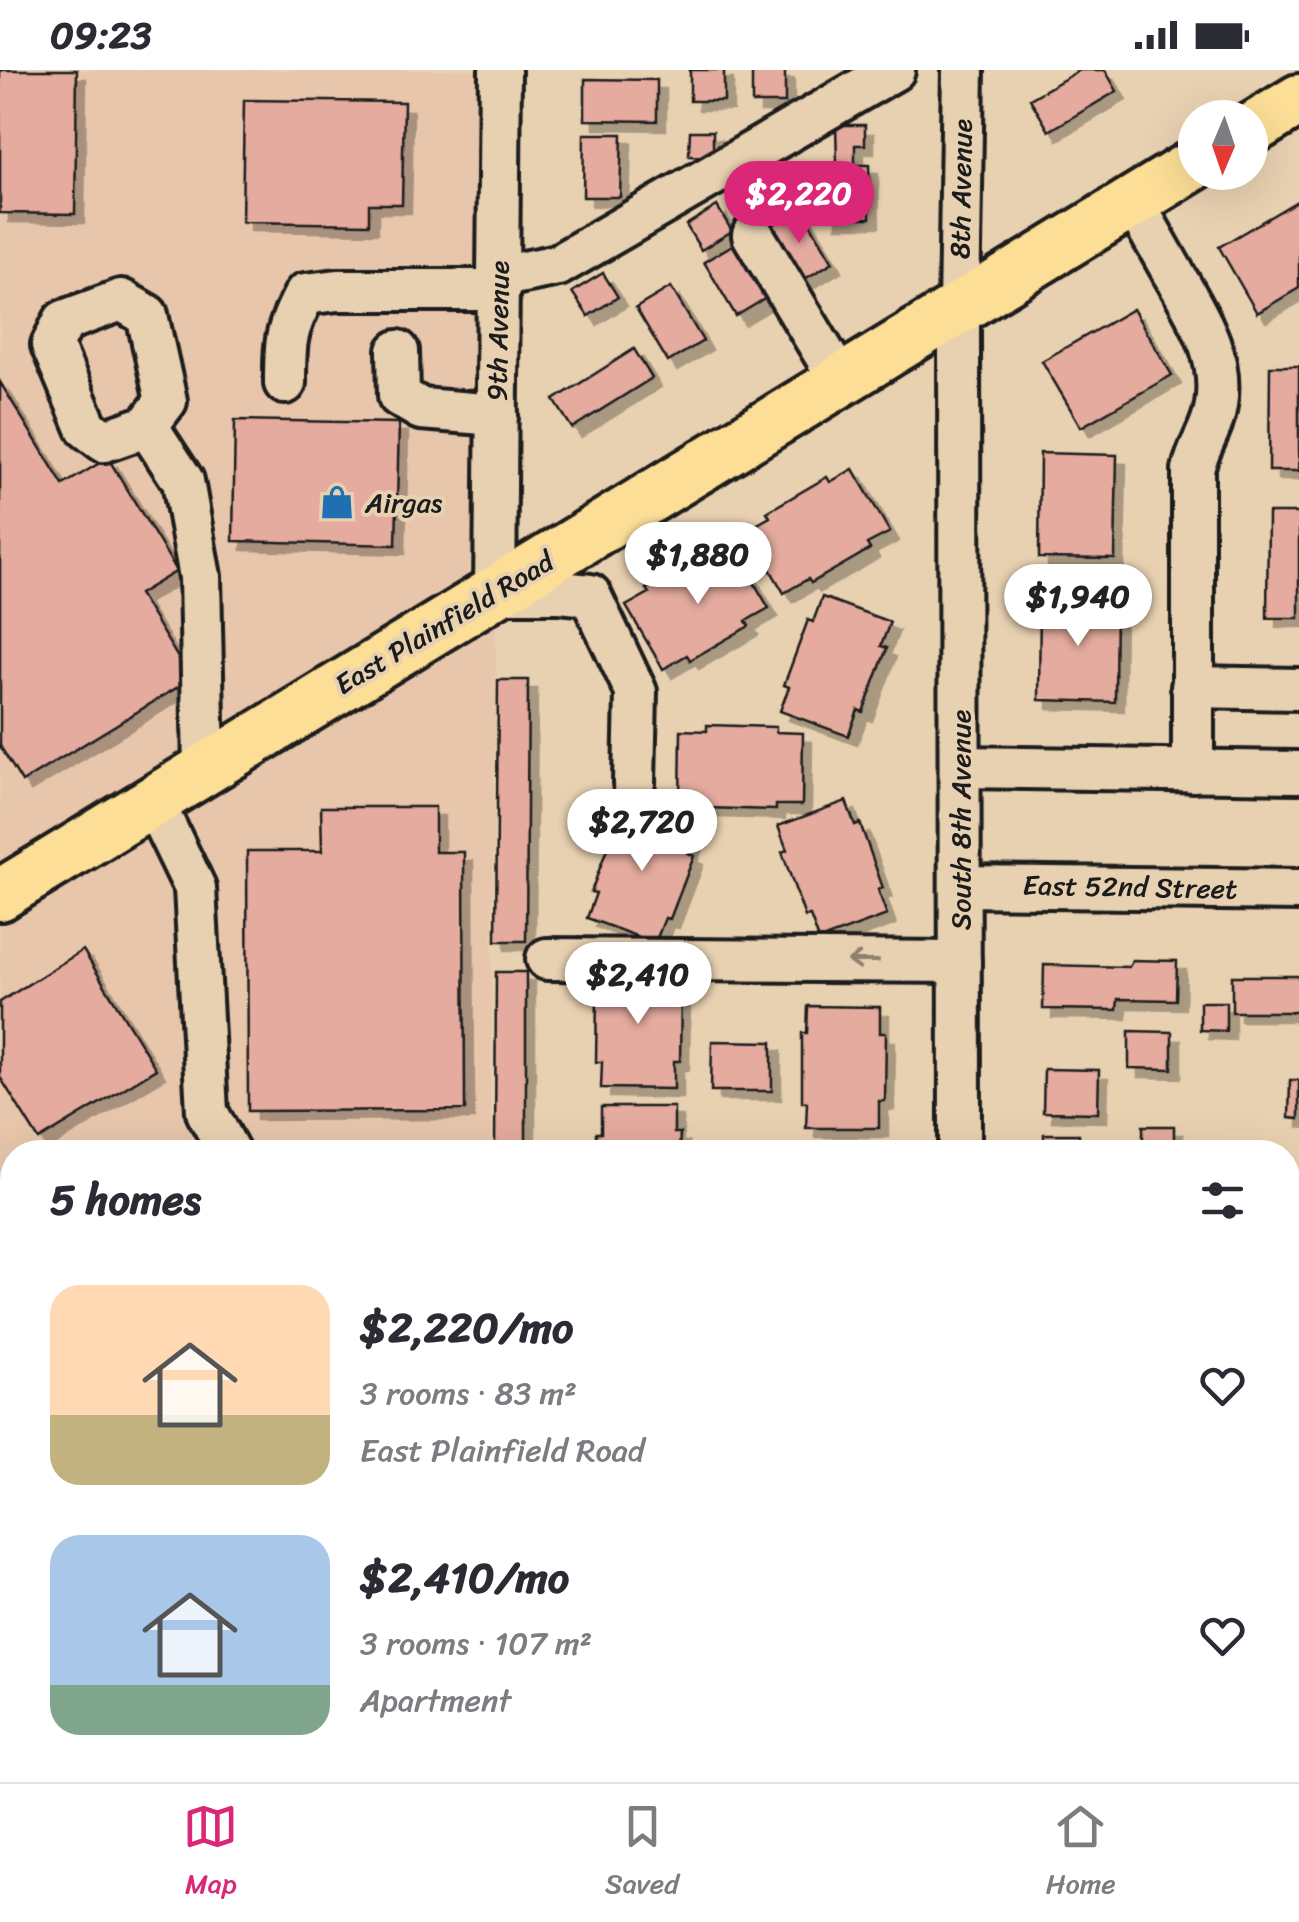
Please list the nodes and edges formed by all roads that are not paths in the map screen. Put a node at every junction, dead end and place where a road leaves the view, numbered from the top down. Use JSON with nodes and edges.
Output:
{"nodes":[{"id":1,"x":500,"y":70,"type":"edge"},
{"id":2,"x":894,"y":70,"type":"edge"},
{"id":3,"x":963,"y":70,"type":"edge"},
{"id":4,"x":1299,"y":100,"type":"edge"},
{"id":5,"x":1268,"y":119,"type":"edge"},
{"id":6,"x":1178,"y":174,"type":"edge"},
{"id":7,"x":1133,"y":202,"type":"junction"},
{"id":8,"x":753,"y":235,"type":"dead end"},
{"id":9,"x":499,"y":283,"type":"junction"},
{"id":10,"x":959,"y":308,"type":"junction"},
{"id":11,"x":398,"y":351,"type":"dead end"},
{"id":12,"x":840,"y":380,"type":"junction"},
{"id":13,"x":285,"y":383,"type":"dead end"},
{"id":14,"x":497,"y":415,"type":"junction"},
{"id":15,"x":147,"y":426,"type":"dead end"},
{"id":16,"x":495,"y":592,"type":"junction"},
{"id":17,"x":1192,"y":687,"type":"junction"},
{"id":18,"x":1299,"y":689,"type":"edge"},
{"id":19,"x":961,"y":767,"type":"junction"},
{"id":20,"x":204,"y":770,"type":"junction"},
{"id":21,"x":1192,"y":771,"type":"junction"},
{"id":22,"x":1299,"y":772,"type":"edge"},
{"id":23,"x":634,"y":783,"type":"dead end"},
{"id":24,"x":153,"y":801,"type":"junction"},
{"id":25,"x":960,"y":886,"type":"junction"},
{"id":26,"x":1299,"y":890,"type":"edge"},
{"id":27,"x":0,"y":895,"type":"edge"},
{"id":28,"x":546,"y":959,"type":"dead end"},
{"id":29,"x":960,"y":962,"type":"junction"},
{"id":30,"x":222,"y":1140,"type":"edge"},
{"id":31,"x":960,"y":1140,"type":"edge"}],
"edges":[{"from":1,"to":9,"type":"street","name":"9th Avenue"},
{"from":2,"to":9,"type":"street"},
{"from":3,"to":10,"type":"street","name":"8th Avenue"},
{"from":4,"to":5,"type":"main road"},
{"from":6,"to":7,"type":"main road","name":"East Plainfield Road"},
{"from":7,"to":10,"type":"main road","name":"East Plainfield Road"},
{"from":7,"to":17,"type":"street"},
{"from":8,"to":12,"type":"street"},
{"from":9,"to":13,"type":"street"},
{"from":9,"to":14,"type":"street","name":"9th Avenue"},
{"from":10,"to":12,"type":"main road","name":"East Plainfield Road"},
{"from":10,"to":19,"type":"street","name":"South 8th Avenue"},
{"from":11,"to":14,"type":"street"},
{"from":12,"to":16,"type":"main road","name":"East Plainfield Road"},
{"from":14,"to":16,"type":"street","name":"9th Avenue"},
{"from":15,"to":20,"type":"street"},
{"from":16,"to":20,"type":"main road","name":"East Plainfield Road"},
{"from":16,"to":23,"type":"street"},
{"from":17,"to":18,"type":"street"},
{"from":17,"to":21,"type":"street"},
{"from":19,"to":21,"type":"street"},
{"from":19,"to":25,"type":"street","name":"South 8th Avenue"},
{"from":20,"to":24,"type":"main road","name":"East Plainfield Road"},
{"from":21,"to":22,"type":"street"},
{"from":24,"to":27,"type":"main road","name":"East Plainfield Road"},
{"from":24,"to":30,"type":"street"},
{"from":25,"to":26,"type":"street","name":"East 52nd Street"},
{"from":25,"to":29,"type":"street","name":"South 8th Avenue"},
{"from":29,"to":28,"type":"street","one_way":true},
{"from":29,"to":31,"type":"street","name":"South 8th Avenue"}]}
